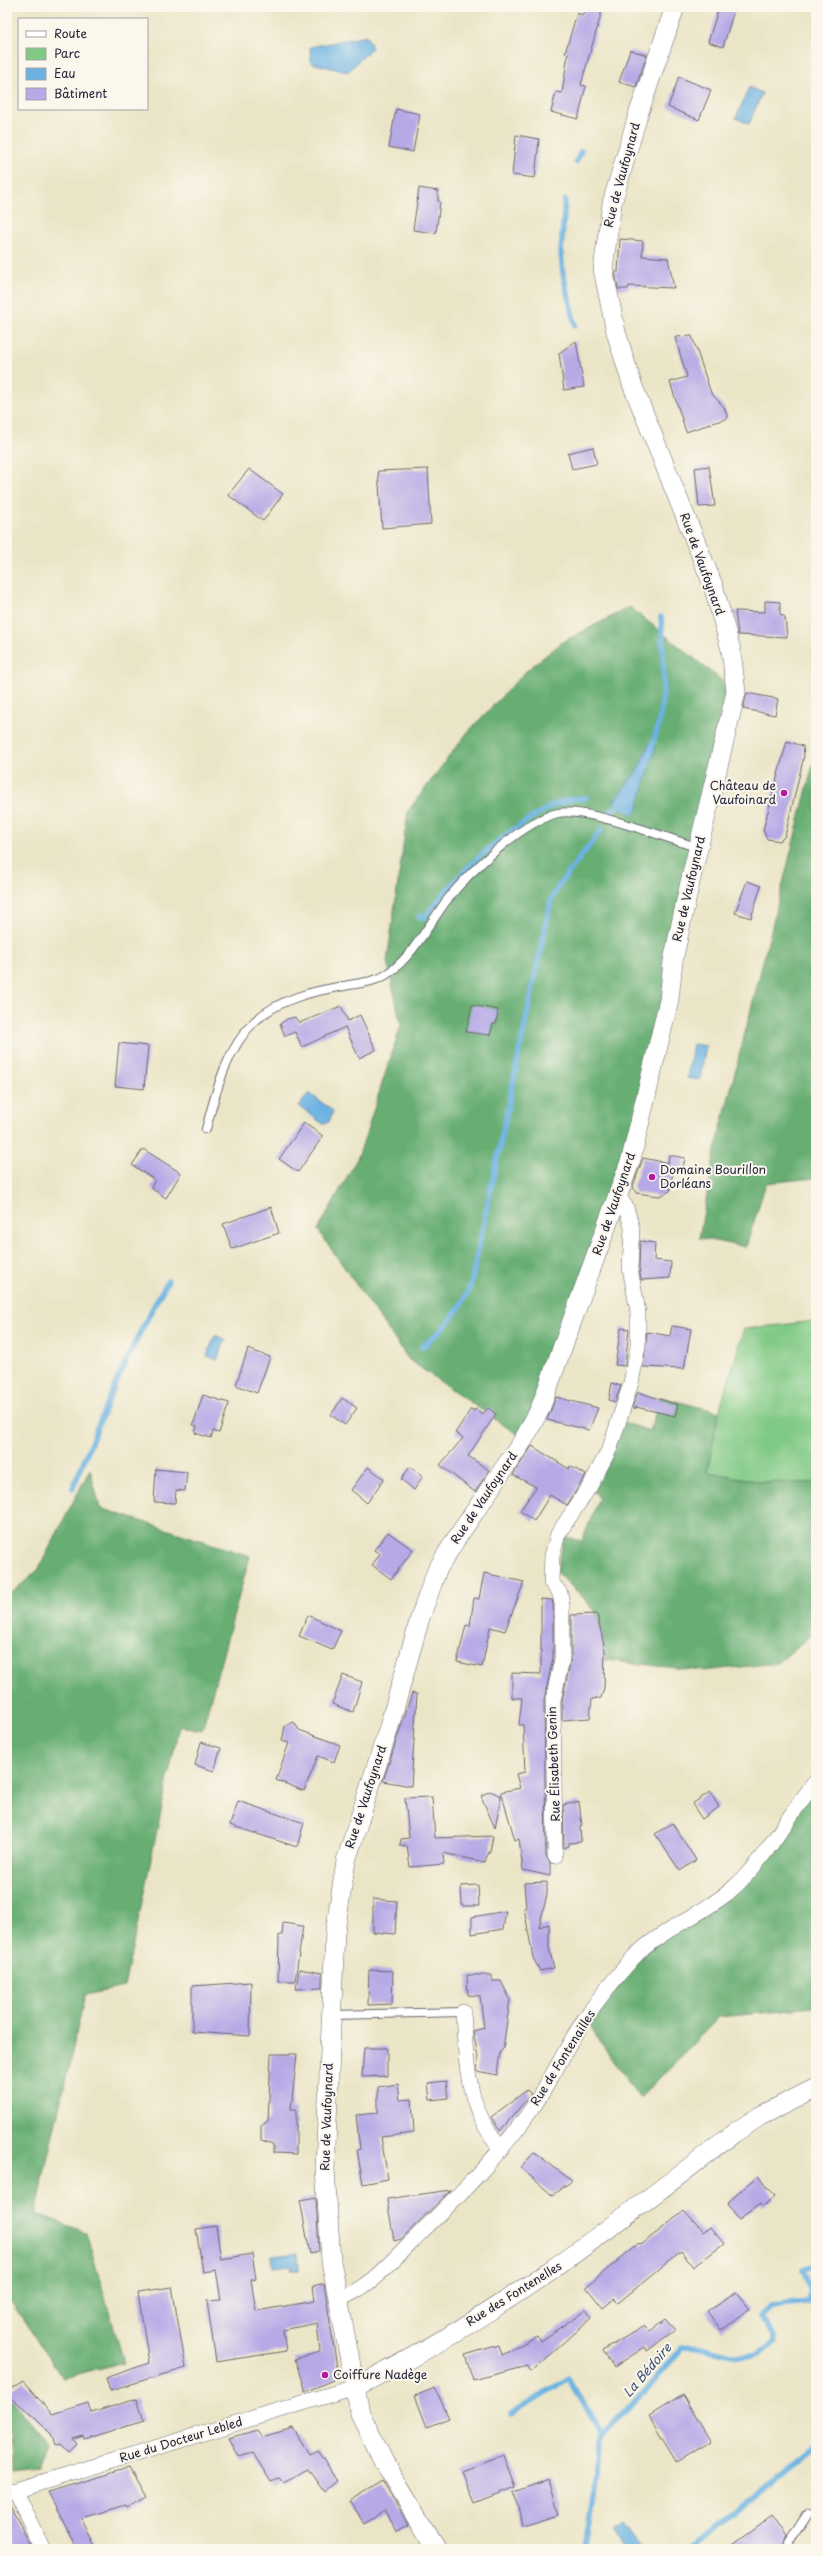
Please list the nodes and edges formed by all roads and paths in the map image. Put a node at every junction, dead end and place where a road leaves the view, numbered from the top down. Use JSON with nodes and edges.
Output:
{"nodes":[{"id":1,"x":675,"y":7,"type":"edge"},
{"id":2,"x":699,"y":848,"type":"junction"},
{"id":3,"x":206,"y":1129,"type":"dead end"},
{"id":4,"x":618,"y":1197,"type":"junction"},
{"id":5,"x":816,"y":1781,"type":"edge"},
{"id":6,"x":555,"y":1856,"type":"dead end"},
{"id":7,"x":463,"y":2012,"type":"joint"},
{"id":8,"x":331,"y":2016,"type":"junction"},
{"id":9,"x":816,"y":2088,"type":"edge"},
{"id":10,"x":501,"y":2148,"type":"junction"},
{"id":11,"x":339,"y":2298,"type":"junction"},
{"id":12,"x":355,"y":2387,"type":"junction"},
{"id":13,"x":10,"y":2492,"type":"edge"},
{"id":14,"x":808,"y":2513,"type":"dead end"},
{"id":15,"x":43,"y":2549,"type":"edge"},
{"id":16,"x":436,"y":2549,"type":"edge"},
{"id":17,"x":785,"y":2549,"type":"edge"}],
"edges":[{"from":1,"to":2,"type":"street","name":"Rue de Vaufoynard"},
{"from":2,"to":3,"type":"lane"},
{"from":2,"to":4,"type":"street","name":"Rue de Vaufoynard"},
{"from":4,"to":6,"type":"street","name":"Rue Élisabeth Genin"},
{"from":4,"to":8,"type":"street","name":"Rue de Vaufoynard"},
{"from":5,"to":10,"type":"street","name":"Rue de Fontenailles"},
{"from":7,"to":8,"type":"lane"},
{"from":7,"to":10,"type":"street"},
{"from":8,"to":11,"type":"street","name":"Rue de Vaufoynard"},
{"from":9,"to":12,"type":"street","name":"Rue des Fontenelles"},
{"from":10,"to":11,"type":"street","name":"Rue de Fontenailles"},
{"from":11,"to":12,"type":"street","name":"Rue de Vaufoynard"},
{"from":12,"to":13,"type":"street","name":"Rue du Docteur Lebled"},
{"from":12,"to":16,"type":"street"},
{"from":13,"to":15,"type":"street"},
{"from":14,"to":17,"type":"lane"}]}
